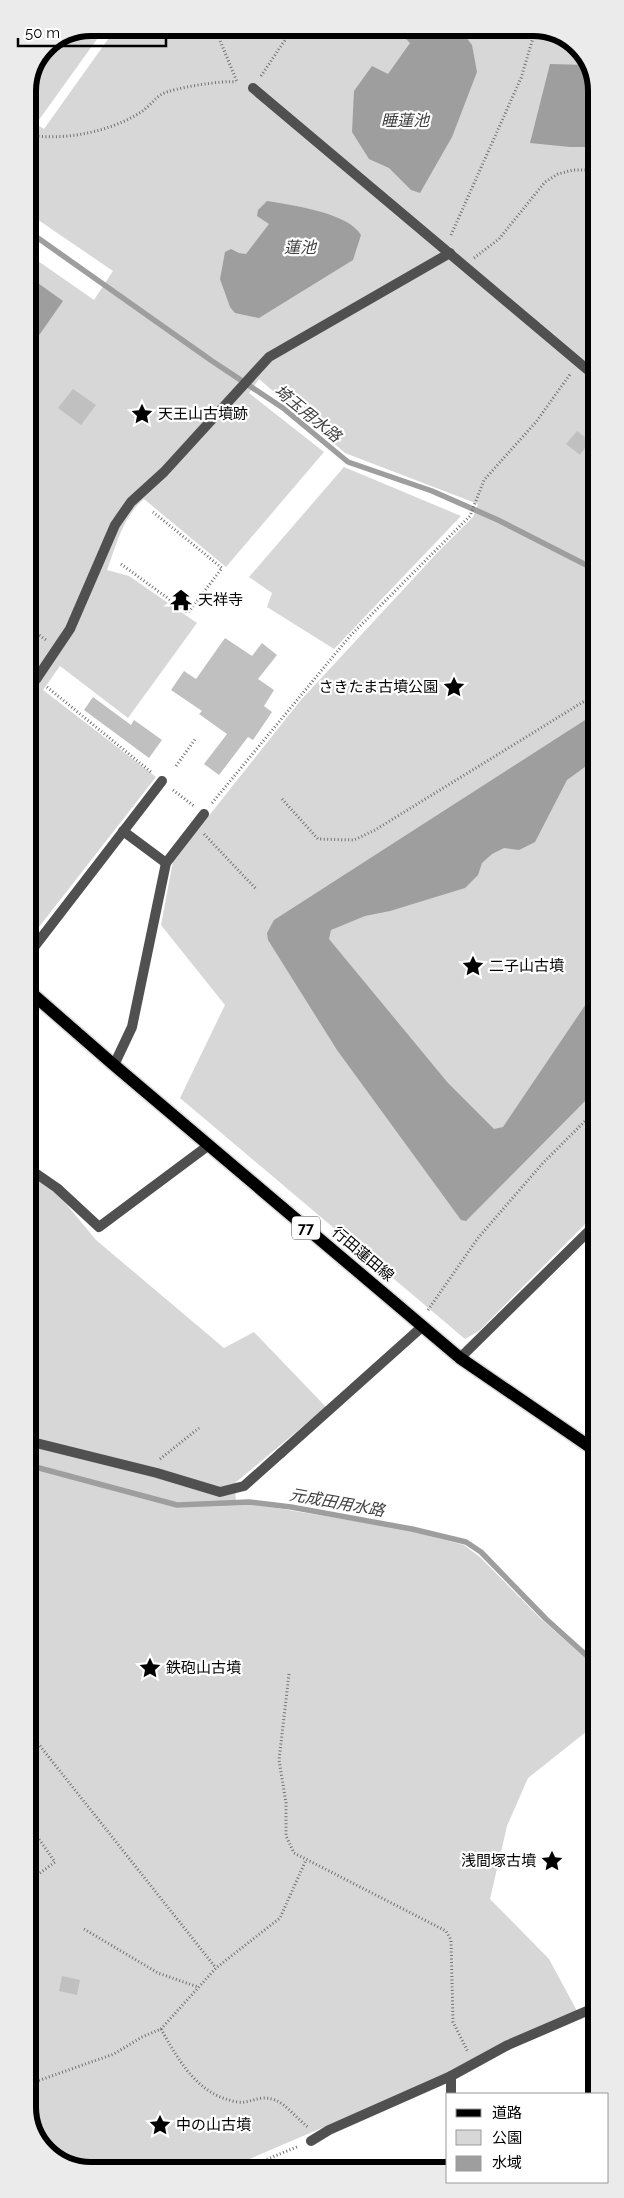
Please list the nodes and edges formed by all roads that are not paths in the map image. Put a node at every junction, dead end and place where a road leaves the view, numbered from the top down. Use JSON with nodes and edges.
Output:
{"nodes":[{"id":1,"x":254,"y":88,"type":"road end"},
{"id":2,"x":447,"y":251,"type":"junction"},
{"id":3,"x":588,"y":370,"type":"edge"},
{"id":4,"x":36,"y":679,"type":"edge"},
{"id":5,"x":162,"y":781,"type":"road end"},
{"id":6,"x":204,"y":814,"type":"road end"},
{"id":7,"x":123,"y":831,"type":"junction"},
{"id":8,"x":166,"y":863,"type":"junction"},
{"id":9,"x":36,"y":945,"type":"edge"},
{"id":10,"x":36,"y":997,"type":"edge"},
{"id":11,"x":114,"y":1065,"type":"junction"},
{"id":12,"x":209,"y":1145,"type":"junction"},
{"id":13,"x":36,"y":1174,"type":"edge"},
{"id":14,"x":588,"y":1232,"type":"edge"},
{"id":15,"x":423,"y":1326,"type":"junction"},
{"id":16,"x":460,"y":1358,"type":"junction"},
{"id":17,"x":36,"y":1443,"type":"edge"},
{"id":18,"x":588,"y":1446,"type":"edge"},
{"id":19,"x":588,"y":2010,"type":"edge"},
{"id":20,"x":451,"y":2076,"type":"junction"},
{"id":21,"x":451,"y":2093,"type":"edge"},
{"id":22,"x":312,"y":2141,"type":"road end"}],
"edges":[{"from":1,"to":2,"type":"street"},
{"from":2,"to":3,"type":"street"},
{"from":2,"to":4,"type":"street"},
{"from":5,"to":7,"type":"street"},
{"from":6,"to":8,"type":"street"},
{"from":7,"to":8,"type":"street"},
{"from":7,"to":9,"type":"street"},
{"from":8,"to":11,"type":"street"},
{"from":10,"to":11,"type":"main road","name":"行田蓮田線","number":"77"},
{"from":11,"to":12,"type":"main road","name":"行田蓮田線","number":"77"},
{"from":12,"to":13,"type":"street"},
{"from":12,"to":15,"type":"main road","name":"行田蓮田線","number":"77"},
{"from":14,"to":16,"type":"street"},
{"from":15,"to":16,"type":"main road","name":"行田蓮田線","number":"77"},
{"from":15,"to":17,"type":"street"},
{"from":16,"to":18,"type":"main road","name":"行田蓮田線","number":"77"},
{"from":19,"to":20,"type":"street"},
{"from":20,"to":21,"type":"street"},
{"from":20,"to":22,"type":"street"}]}
